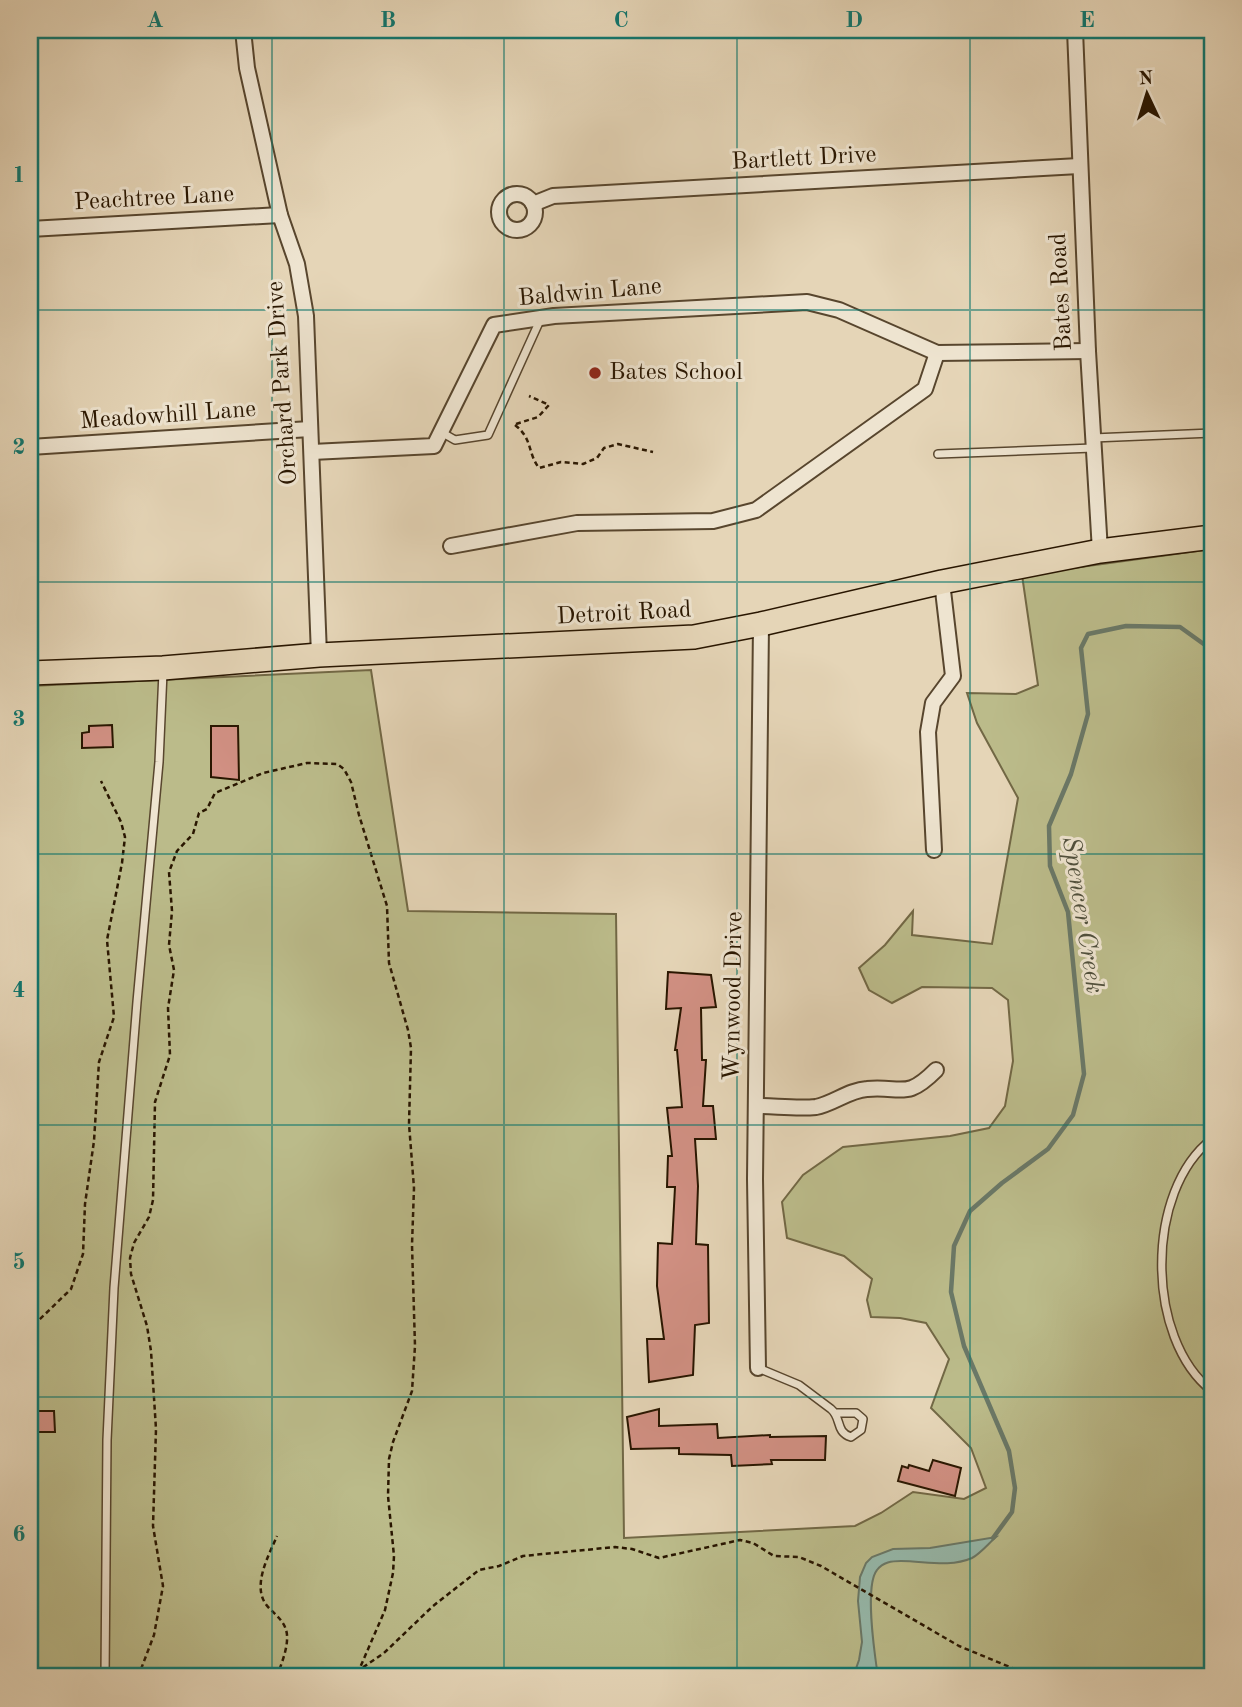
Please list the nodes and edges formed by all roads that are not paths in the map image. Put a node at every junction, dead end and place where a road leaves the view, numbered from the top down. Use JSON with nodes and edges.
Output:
{"nodes":[{"id":1,"x":243,"y":30,"type":"edge"},
{"id":2,"x":1075,"y":30,"type":"edge"},
{"id":3,"x":1079,"y":166,"type":"junction"},
{"id":4,"x":533,"y":204,"type":"dead end"},
{"id":5,"x":280,"y":215,"type":"junction"},
{"id":6,"x":30,"y":229,"type":"edge"},
{"id":7,"x":541,"y":318,"type":"junction"},
{"id":8,"x":1088,"y":351,"type":"junction"},
{"id":9,"x":937,"y":353,"type":"junction"},
{"id":10,"x":310,"y":429,"type":"junction"},
{"id":11,"x":441,"y":432,"type":"junction"},
{"id":12,"x":1212,"y":433,"type":"edge"},
{"id":13,"x":1094,"y":443,"type":"junction"},
{"id":14,"x":30,"y":447,"type":"edge"},
{"id":15,"x":312,"y":452,"type":"junction"},
{"id":16,"x":938,"y":454,"type":"dead end"},
{"id":17,"x":1212,"y":537,"type":"edge"},
{"id":18,"x":451,"y":545,"type":"dead end"},
{"id":19,"x":1100,"y":551,"type":"junction"},
{"id":20,"x":942,"y":582,"type":"junction"},
{"id":21,"x":761,"y":624,"type":"junction"},
{"id":22,"x":319,"y":655,"type":"junction"},
{"id":23,"x":163,"y":668,"type":"junction"},
{"id":24,"x":30,"y":673,"type":"edge"},
{"id":25,"x":934,"y":850,"type":"dead end"},
{"id":26,"x":936,"y":1070,"type":"dead end"},
{"id":27,"x":756,"y":1106,"type":"junction"},
{"id":28,"x":1212,"y":1139,"type":"edge"},
{"id":29,"x":758,"y":1367,"type":"joint"},
{"id":30,"x":1212,"y":1391,"type":"edge"},
{"id":31,"x":836,"y":1413,"type":"dead end"},
{"id":32,"x":105,"y":1677,"type":"edge"}],
"edges":[{"from":1,"to":5,"type":"street","name":"Orchard Park Drive"},
{"from":2,"to":3,"type":"street","name":"Bates Road"},
{"from":3,"to":4,"type":"street","name":"Bartlett Drive"},
{"from":3,"to":8,"type":"street","name":"Bates Road"},
{"from":5,"to":6,"type":"street","name":"Peachtree Lane"},
{"from":5,"to":10,"type":"street","name":"Orchard Park Drive"},
{"from":7,"to":9,"type":"street","name":"Baldwin Lane"},
{"from":7,"to":11,"type":"street","name":"Baldwin Lane"},
{"from":7,"to":11,"type":"lane"},
{"from":8,"to":9,"type":"street","name":"Baldwin Lane"},
{"from":8,"to":13,"type":"street","name":"Bates Road"},
{"from":9,"to":18,"type":"street"},
{"from":10,"to":14,"type":"street","name":"Meadowhill Lane"},
{"from":10,"to":15,"type":"street","name":"Orchard Park Drive"},
{"from":11,"to":15,"type":"street"},
{"from":12,"to":13,"type":"lane"},
{"from":13,"to":16,"type":"lane"},
{"from":13,"to":19,"type":"street","name":"Bates Road"},
{"from":15,"to":22,"type":"street","name":"Orchard Park Drive"},
{"from":17,"to":19,"type":"main road","name":"Detroit Road"},
{"from":19,"to":20,"type":"main road","name":"Detroit Road"},
{"from":20,"to":21,"type":"main road","name":"Detroit Road"},
{"from":20,"to":25,"type":"street"},
{"from":21,"to":22,"type":"main road","name":"Detroit Road"},
{"from":21,"to":27,"type":"street","name":"Wynwood Drive"},
{"from":22,"to":23,"type":"main road","name":"Detroit Road"},
{"from":23,"to":24,"type":"main road","name":"Detroit Road"},
{"from":23,"to":32,"type":"lane"},
{"from":26,"to":27,"type":"street"},
{"from":27,"to":29,"type":"street","name":"Wynwood Drive"},
{"from":28,"to":30,"type":"lane"},
{"from":29,"to":31,"type":"lane"}]}
